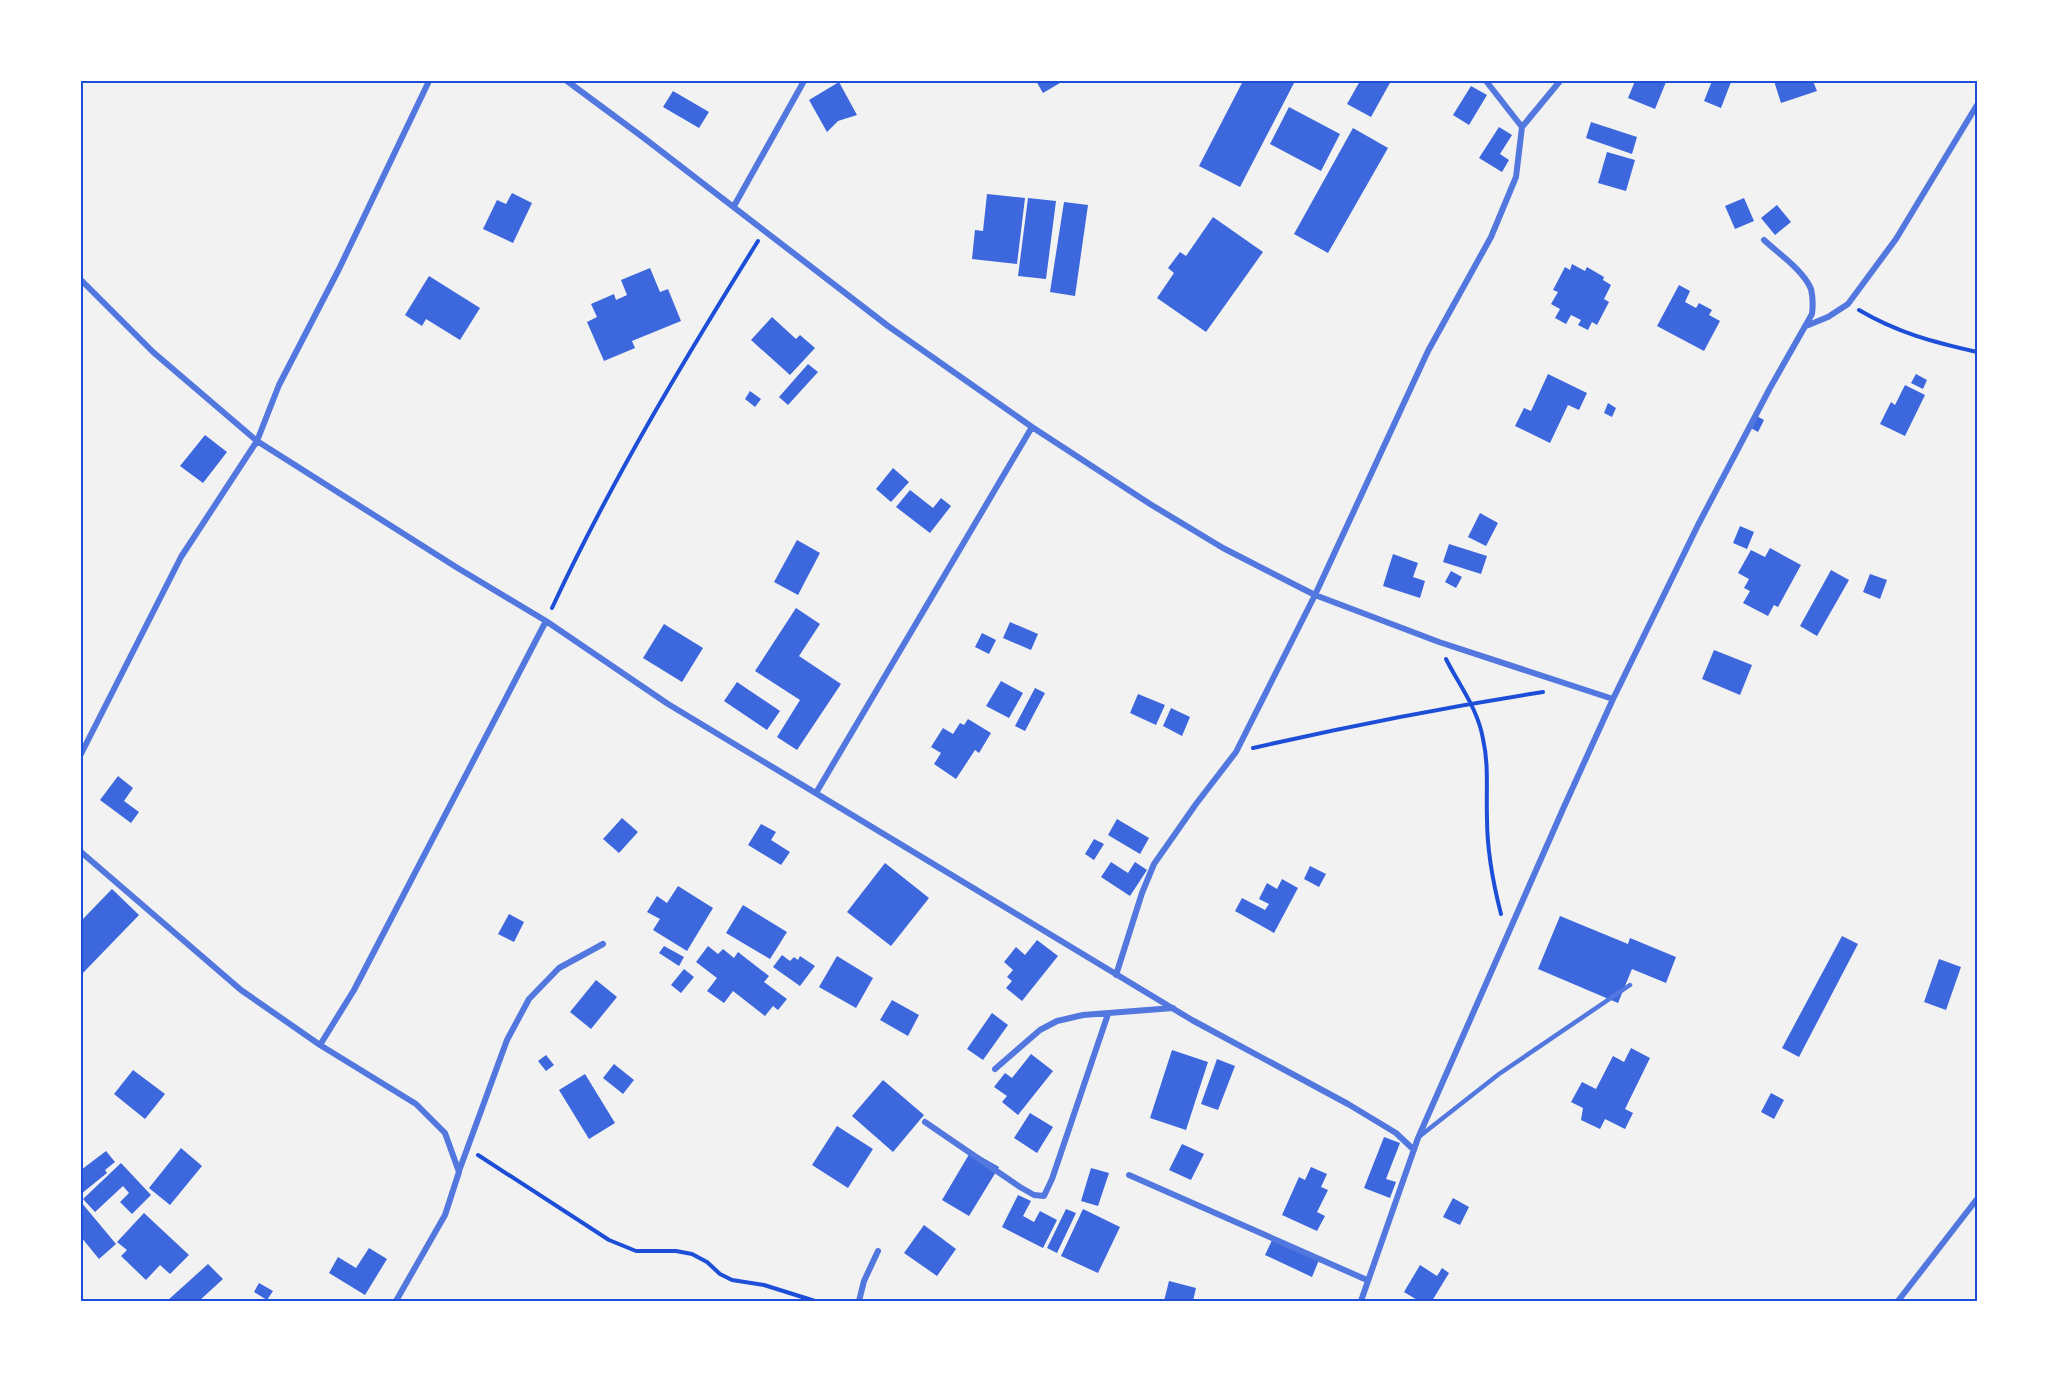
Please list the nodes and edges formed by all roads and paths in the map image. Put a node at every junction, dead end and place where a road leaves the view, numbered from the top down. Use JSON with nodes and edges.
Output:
{"nodes":[{"id":1,"x":429,"y":81,"type":"edge"},
{"id":2,"x":567,"y":81,"type":"edge"},
{"id":3,"x":804,"y":81,"type":"edge"},
{"id":4,"x":1486,"y":81,"type":"edge"},
{"id":5,"x":1560,"y":81,"type":"edge"},
{"id":6,"x":1977,"y":105,"type":"edge"},
{"id":7,"x":1522,"y":127,"type":"junction"},
{"id":8,"x":734,"y":206,"type":"junction"},
{"id":9,"x":765,"y":230,"type":"junction"},
{"id":10,"x":1764,"y":240,"type":"dead end"},
{"id":11,"x":81,"y":280,"type":"edge"},
{"id":12,"x":1848,"y":304,"type":"junction"},
{"id":13,"x":1806,"y":326,"type":"junction"},
{"id":14,"x":1977,"y":352,"type":"edge"},
{"id":15,"x":1032,"y":427,"type":"junction"},
{"id":16,"x":257,"y":441,"type":"junction"},
{"id":17,"x":1315,"y":595,"type":"junction"},
{"id":18,"x":546,"y":621,"type":"junction"},
{"id":19,"x":1439,"y":642,"type":"junction"},
{"id":20,"x":1546,"y":692,"type":"dead end"},
{"id":21,"x":1613,"y":699,"type":"junction"},
{"id":22,"x":1471,"y":703,"type":"junction"},
{"id":23,"x":1236,"y":752,"type":"junction"},
{"id":24,"x":81,"y":754,"type":"edge"},
{"id":25,"x":816,"y":793,"type":"junction"},
{"id":26,"x":81,"y":852,"type":"edge"},
{"id":27,"x":1506,"y":934,"type":"junction"},
{"id":28,"x":603,"y":944,"type":"dead end"},
{"id":29,"x":1116,"y":975,"type":"junction"},
{"id":30,"x":1630,"y":986,"type":"dead end"},
{"id":31,"x":1173,"y":1008,"type":"junction"},
{"id":32,"x":1108,"y":1014,"type":"junction"},
{"id":33,"x":320,"y":1045,"type":"junction"},
{"id":34,"x":994,"y":1069,"type":"dead end"},
{"id":35,"x":925,"y":1122,"type":"dead end"},
{"id":36,"x":1418,"y":1138,"type":"junction"},
{"id":37,"x":467,"y":1149,"type":"junction"},
{"id":38,"x":1414,"y":1150,"type":"junction"},
{"id":39,"x":459,"y":1172,"type":"junction"},
{"id":40,"x":1129,"y":1175,"type":"dead end"},
{"id":41,"x":1977,"y":1199,"type":"edge"},
{"id":42,"x":878,"y":1251,"type":"dead end"},
{"id":43,"x":1367,"y":1280,"type":"junction"},
{"id":44,"x":396,"y":1301,"type":"edge"},
{"id":45,"x":815,"y":1301,"type":"edge"},
{"id":46,"x":859,"y":1301,"type":"edge"},
{"id":47,"x":1361,"y":1301,"type":"edge"},
{"id":48,"x":1898,"y":1301,"type":"edge"}],
"edges":[{"from":1,"to":16,"type":"street"},
{"from":2,"to":8,"type":"street"},
{"from":3,"to":8,"type":"street"},
{"from":4,"to":7,"type":"street"},
{"from":5,"to":7,"type":"street"},
{"from":6,"to":12,"type":"street"},
{"from":7,"to":17,"type":"street"},
{"from":8,"to":9,"type":"street"},
{"from":9,"to":15,"type":"street"},
{"from":9,"to":18,"type":"path"},
{"from":10,"to":13,"type":"street"},
{"from":11,"to":16,"type":"street"},
{"from":12,"to":13,"type":"street"},
{"from":12,"to":14,"type":"path"},
{"from":13,"to":21,"type":"street"},
{"from":15,"to":17,"type":"street"},
{"from":15,"to":25,"type":"street"},
{"from":16,"to":18,"type":"street"},
{"from":16,"to":24,"type":"street"},
{"from":17,"to":19,"type":"street"},
{"from":17,"to":23,"type":"street"},
{"from":18,"to":25,"type":"street"},
{"from":18,"to":33,"type":"street"},
{"from":19,"to":21,"type":"street"},
{"from":19,"to":22,"type":"path"},
{"from":20,"to":22,"type":"path"},
{"from":21,"to":27,"type":"street"},
{"from":22,"to":23,"type":"path"},
{"from":22,"to":27,"type":"path"},
{"from":23,"to":29,"type":"street"},
{"from":25,"to":29,"type":"street"},
{"from":26,"to":33,"type":"street"},
{"from":27,"to":36,"type":"street"},
{"from":28,"to":37,"type":"street"},
{"from":29,"to":31,"type":"street"},
{"from":30,"to":36,"type":"lane"},
{"from":31,"to":32,"type":"street"},
{"from":31,"to":38,"type":"street"},
{"from":32,"to":34,"type":"street"},
{"from":32,"to":35,"type":"street"},
{"from":33,"to":39,"type":"street"},
{"from":36,"to":38,"type":"street"},
{"from":37,"to":39,"type":"street"},
{"from":37,"to":45,"type":"path"},
{"from":38,"to":43,"type":"street"},
{"from":39,"to":44,"type":"street"},
{"from":40,"to":43,"type":"street"},
{"from":41,"to":48,"type":"street"},
{"from":42,"to":46,"type":"street"},
{"from":43,"to":47,"type":"street"}]}
